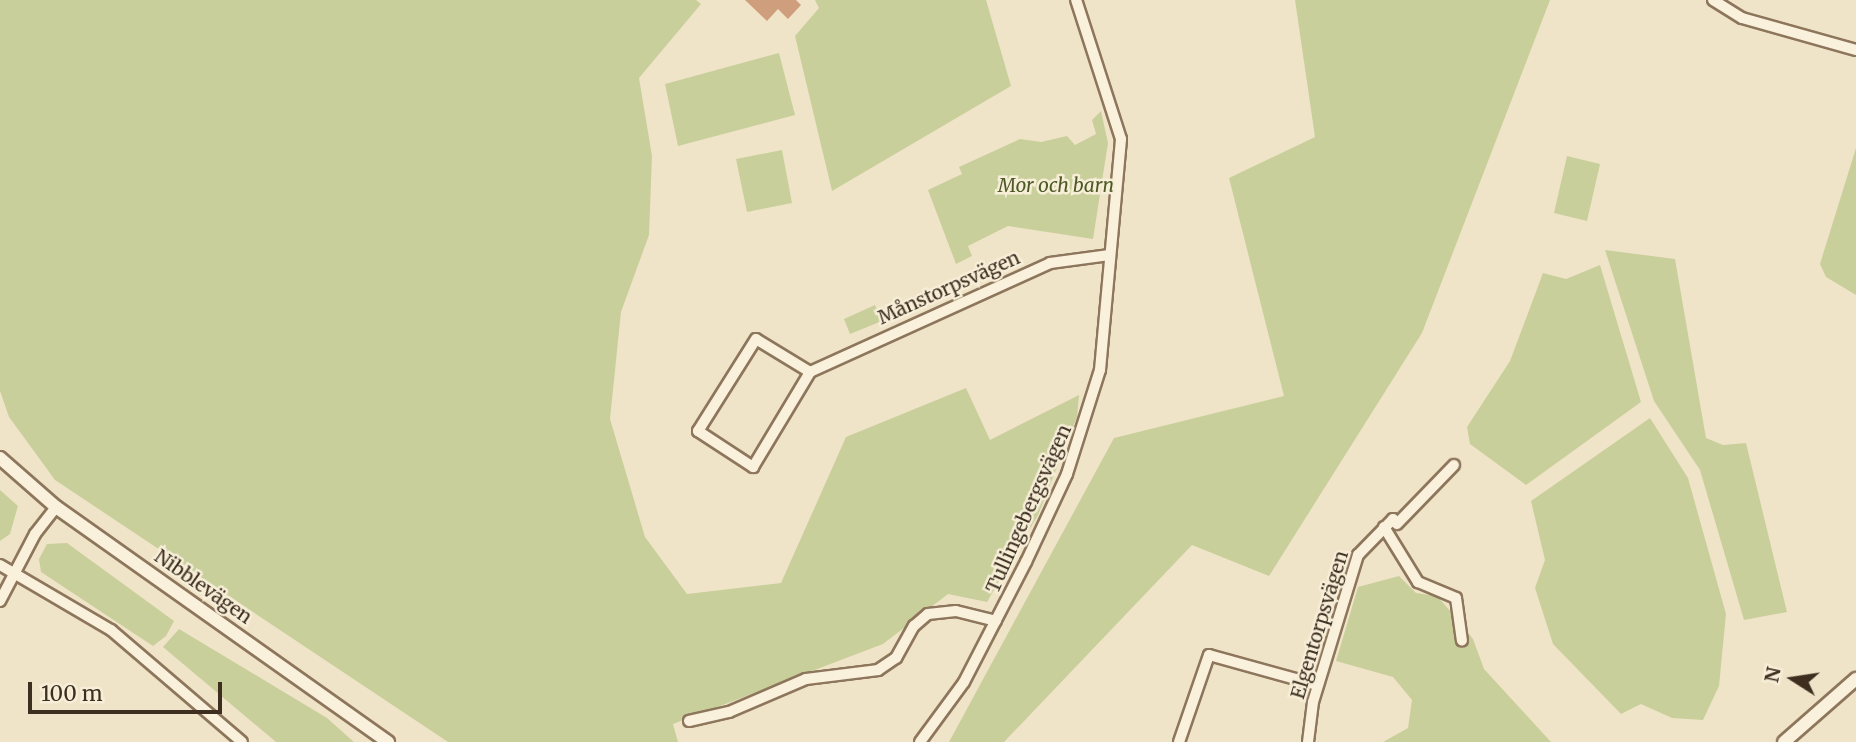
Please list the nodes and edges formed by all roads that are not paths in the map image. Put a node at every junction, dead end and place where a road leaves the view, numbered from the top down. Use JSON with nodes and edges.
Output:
{"nodes":[{"id":1,"x":1076,"y":0,"type":"edge"},
{"id":2,"x":1713,"y":0,"type":"edge"},
{"id":3,"x":1856,"y":50,"type":"edge"},
{"id":4,"x":1109,"y":255,"type":"junction"},
{"id":5,"x":810,"y":372,"type":"junction"},
{"id":6,"x":0,"y":458,"type":"edge"},
{"id":7,"x":1454,"y":465,"type":"dead end"},
{"id":8,"x":56,"y":507,"type":"junction"},
{"id":9,"x":1384,"y":527,"type":"junction"},
{"id":10,"x":0,"y":565,"type":"edge"},
{"id":11,"x":13,"y":573,"type":"junction"},
{"id":12,"x":0,"y":601,"type":"edge"},
{"id":13,"x":996,"y":621,"type":"junction"},
{"id":14,"x":1462,"y":640,"type":"dead end"},
{"id":15,"x":1856,"y":679,"type":"edge"},
{"id":16,"x":1317,"y":685,"type":"junction"},
{"id":17,"x":689,"y":721,"type":"dead end"},
{"id":18,"x":242,"y":742,"type":"edge"},
{"id":19,"x":388,"y":742,"type":"edge"},
{"id":20,"x":920,"y":742,"type":"edge"},
{"id":21,"x":1179,"y":742,"type":"edge"},
{"id":22,"x":1308,"y":742,"type":"edge"},
{"id":23,"x":1784,"y":742,"type":"edge"}],
"edges":[{"from":1,"to":4,"type":"street","name":"Tullingebergsvägen"},
{"from":2,"to":3,"type":"street"},
{"from":4,"to":5,"type":"street","name":"Månstorpsvägen"},
{"from":4,"to":13,"type":"street","name":"Tullingebergsvägen"},
{"from":5,"to":5,"type":"street"},
{"from":6,"to":8,"type":"street","name":"Nibblevägen"},
{"from":7,"to":9,"type":"street","name":"Elgentorpsvägen"},
{"from":8,"to":11,"type":"street"},
{"from":8,"to":19,"type":"street","name":"Nibblevägen"},
{"from":9,"to":14,"type":"street"},
{"from":9,"to":16,"type":"street","name":"Elgentorpsvägen"},
{"from":10,"to":11,"type":"street"},
{"from":11,"to":12,"type":"street"},
{"from":11,"to":18,"type":"street"},
{"from":13,"to":17,"type":"street","name":"Tullingebergsvägen"},
{"from":13,"to":20,"type":"street","name":"Tullingebergsvägen"},
{"from":15,"to":23,"type":"street"},
{"from":16,"to":21,"type":"street"},
{"from":16,"to":22,"type":"street","name":"Elgentorpsvägen"}]}
